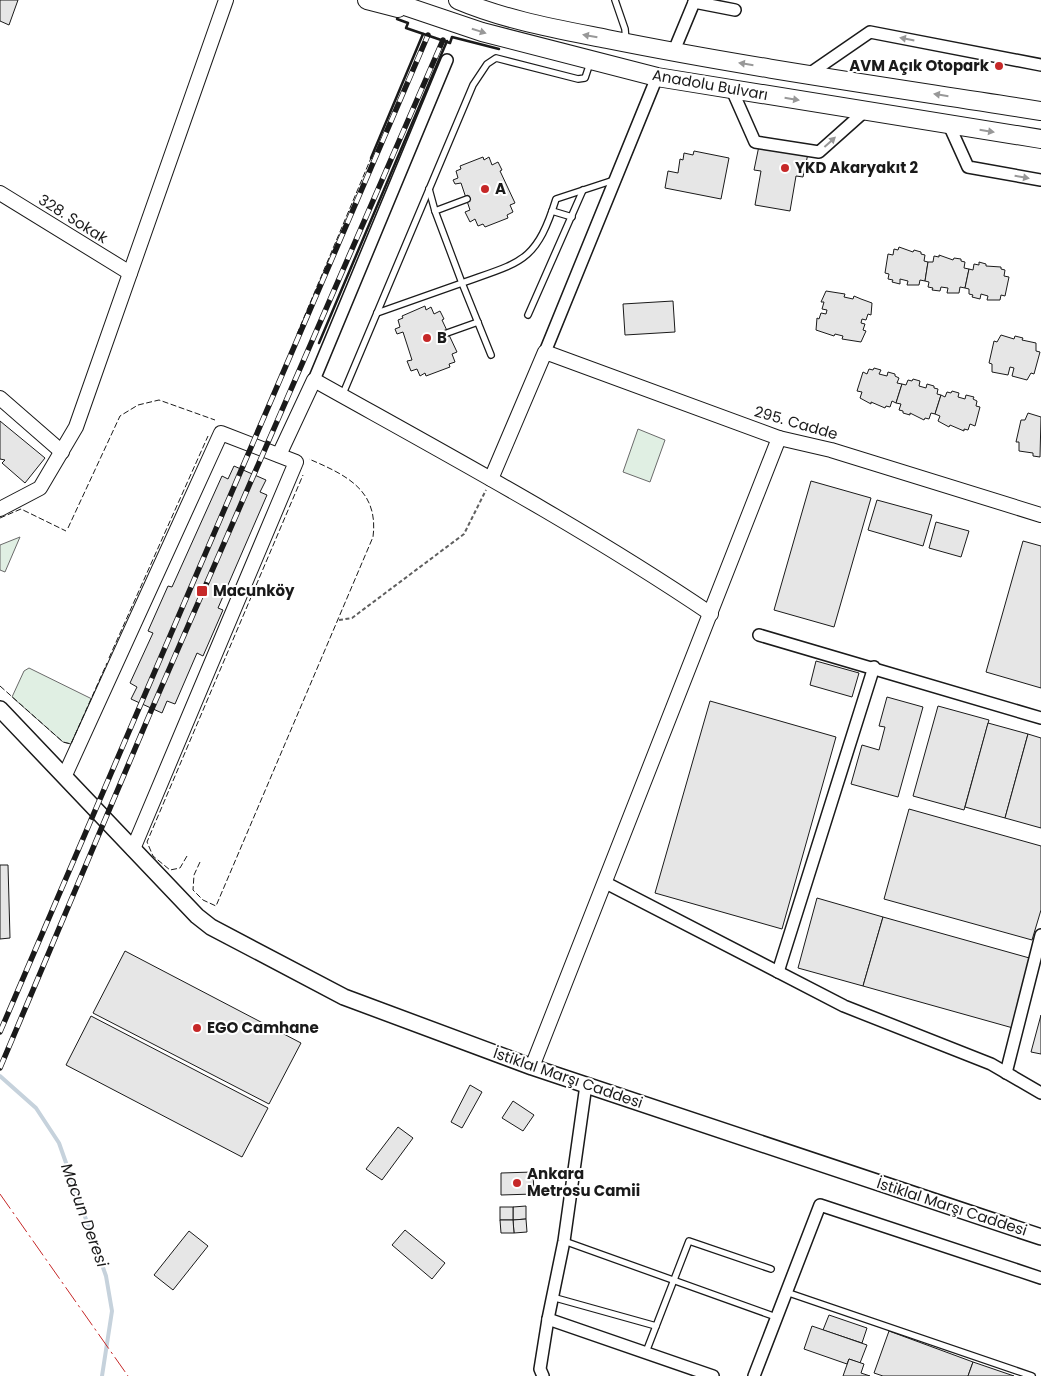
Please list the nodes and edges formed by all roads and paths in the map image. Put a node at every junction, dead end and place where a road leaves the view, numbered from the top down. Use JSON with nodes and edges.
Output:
{"nodes":[{"id":1,"x":226,"y":0,"type":"edge"},
{"id":2,"x":367,"y":0,"type":"edge"},
{"id":3,"x":387,"y":0,"type":"edge"},
{"id":4,"x":458,"y":0,"type":"edge"},
{"id":5,"x":615,"y":0,"type":"edge"},
{"id":6,"x":692,"y":1,"type":"edge"},
{"id":7,"x":479,"y":4,"type":"edge"},
{"id":8,"x":735,"y":10,"type":"dead end"},
{"id":9,"x":433,"y":17,"type":"junction"},
{"id":10,"x":626,"y":43,"type":"junction"},
{"id":11,"x":672,"y":53,"type":"junction"},
{"id":12,"x":447,"y":60,"type":"dead end"},
{"id":13,"x":590,"y":61,"type":"junction"},
{"id":14,"x":1041,"y":65,"type":"edge"},
{"id":15,"x":809,"y":74,"type":"junction"},
{"id":16,"x":657,"y":77,"type":"junction"},
{"id":17,"x":732,"y":90,"type":"junction"},
{"id":18,"x":865,"y":111,"type":"junction"},
{"id":19,"x":1041,"y":111,"type":"edge"},
{"id":20,"x":949,"y":125,"type":"junction"},
{"id":21,"x":1041,"y":139,"type":"edge"},
{"id":22,"x":616,"y":179,"type":"junction"},
{"id":23,"x":1041,"y":180,"type":"edge"},
{"id":24,"x":429,"y":189,"type":"junction"},
{"id":25,"x":584,"y":190,"type":"junction"},
{"id":26,"x":0,"y":193,"type":"edge"},
{"id":27,"x":467,"y":199,"type":"dead end"},
{"id":28,"x":435,"y":211,"type":"junction"},
{"id":29,"x":552,"y":211,"type":"junction"},
{"id":30,"x":572,"y":217,"type":"junction"},
{"id":31,"x":130,"y":273,"type":"junction"},
{"id":32,"x":462,"y":283,"type":"junction"},
{"id":33,"x":377,"y":313,"type":"junction"},
{"id":34,"x":528,"y":315,"type":"dead end"},
{"id":35,"x":478,"y":322,"type":"junction"},
{"id":36,"x":447,"y":333,"type":"dead end"},
{"id":37,"x":545,"y":352,"type":"junction"},
{"id":38,"x":491,"y":355,"type":"dead end"},
{"id":39,"x":314,"y":380,"type":"junction"},
{"id":40,"x":342,"y":396,"type":"junction"},
{"id":41,"x":0,"y":398,"type":"edge"},
{"id":42,"x":779,"y":438,"type":"junction"},
{"id":43,"x":62,"y":452,"type":"junction"},
{"id":44,"x":279,"y":456,"type":"junction"},
{"id":45,"x":491,"y":479,"type":"junction"},
{"id":46,"x":0,"y":509,"type":"edge"},
{"id":47,"x":1041,"y":515,"type":"edge"},
{"id":48,"x":711,"y":614,"type":"junction"},
{"id":49,"x":339,"y":620,"type":"dead end"},
{"id":50,"x":759,"y":635,"type":"dead end"},
{"id":51,"x":874,"y":667,"type":"junction"},
{"id":52,"x":0,"y":709,"type":"edge"},
{"id":53,"x":1041,"y":718,"type":"edge"},
{"id":54,"x":65,"y":776,"type":"junction"},
{"id":55,"x":133,"y":849,"type":"junction"},
{"id":56,"x":606,"y":883,"type":"junction"},
{"id":57,"x":1041,"y":935,"type":"edge"},
{"id":58,"x":778,"y":972,"type":"junction"},
{"id":59,"x":532,"y":1067,"type":"junction"},
{"id":60,"x":1006,"y":1073,"type":"junction"},
{"id":61,"x":586,"y":1085,"type":"junction"},
{"id":62,"x":1041,"y":1093,"type":"edge"},
{"id":63,"x":1041,"y":1237,"type":"edge"},
{"id":64,"x":564,"y":1241,"type":"junction"},
{"id":65,"x":771,"y":1269,"type":"dead end"},
{"id":66,"x":1041,"y":1278,"type":"edge"},
{"id":67,"x":674,"y":1280,"type":"junction"},
{"id":68,"x":786,"y":1292,"type":"junction"},
{"id":69,"x":552,"y":1297,"type":"junction"},
{"id":70,"x":776,"y":1317,"type":"junction"},
{"id":71,"x":548,"y":1319,"type":"junction"},
{"id":72,"x":656,"y":1326,"type":"junction"},
{"id":73,"x":646,"y":1352,"type":"junction"},
{"id":74,"x":543,"y":1376,"type":"edge"},
{"id":75,"x":713,"y":1376,"type":"edge"},
{"id":76,"x":754,"y":1376,"type":"edge"},
{"id":77,"x":1032,"y":1376,"type":"edge"}],
"edges":[{"from":1,"to":31,"type":"street"},
{"from":2,"to":9,"type":"main road"},
{"from":3,"to":9,"type":"main road","name":"Anadolu Bulvarı"},
{"from":4,"to":7,"type":"main road","name":"Anadolu Bulvarı"},
{"from":5,"to":10,"type":"lane"},
{"from":6,"to":8,"type":"street"},
{"from":6,"to":11,"type":"street"},
{"from":10,"to":7,"type":"main road","name":"Anadolu Bulvarı","one_way":true},
{"from":9,"to":13,"type":"main road","name":"Anadolu Bulvarı","one_way":true},
{"from":10,"to":11,"type":"main road","name":"Anadolu Bulvarı"},
{"from":15,"to":11,"type":"main road","name":"Anadolu Bulvarı","one_way":true},
{"from":12,"to":39,"type":"street"},
{"from":13,"to":16,"type":"main road","name":"Anadolu Bulvarı"},
{"from":13,"to":24,"type":"lane"},
{"from":14,"to":15,"type":"street","one_way":true},
{"from":19,"to":15,"type":"main road","name":"Anadolu Bulvarı","one_way":true},
{"from":16,"to":17,"type":"main road","name":"Anadolu Bulvarı"},
{"from":16,"to":22,"type":"street"},
{"from":17,"to":18,"type":"main road","name":"Anadolu Bulvarı","one_way":true},
{"from":17,"to":18,"type":"street","one_way":true},
{"from":18,"to":20,"type":"main road","name":"Anadolu Bulvarı"},
{"from":20,"to":21,"type":"main road","name":"Anadolu Bulvarı","one_way":true},
{"from":20,"to":23,"type":"street","one_way":true},
{"from":22,"to":25,"type":"lane"},
{"from":22,"to":37,"type":"street"},
{"from":24,"to":28,"type":"lane"},
{"from":24,"to":33,"type":"lane"},
{"from":25,"to":29,"type":"lane"},
{"from":25,"to":30,"type":"lane"},
{"from":26,"to":31,"type":"street","name":"328. Sokak"},
{"from":27,"to":28,"type":"lane"},
{"from":28,"to":32,"type":"lane"},
{"from":29,"to":30,"type":"lane"},
{"from":29,"to":32,"type":"lane"},
{"from":30,"to":34,"type":"lane"},
{"from":31,"to":43,"type":"street"},
{"from":32,"to":33,"type":"lane"},
{"from":32,"to":35,"type":"lane"},
{"from":33,"to":40,"type":"lane"},
{"from":35,"to":36,"type":"lane"},
{"from":35,"to":38,"type":"lane"},
{"from":37,"to":42,"type":"street","name":"295. Cadde"},
{"from":37,"to":45,"type":"street"},
{"from":39,"to":40,"type":"street"},
{"from":39,"to":44,"type":"street"},
{"from":40,"to":45,"type":"street"},
{"from":41,"to":43,"type":"street"},
{"from":42,"to":47,"type":"street","name":"295. Cadde"},
{"from":42,"to":48,"type":"street"},
{"from":43,"to":46,"type":"street"},
{"from":44,"to":54,"type":"street"},
{"from":44,"to":55,"type":"street"},
{"from":45,"to":48,"type":"street"},
{"from":45,"to":49,"type":"path"},
{"from":48,"to":56,"type":"street"},
{"from":50,"to":51,"type":"street"},
{"from":51,"to":53,"type":"street"},
{"from":51,"to":58,"type":"street"},
{"from":52,"to":54,"type":"main road","name":"İstiklal Marşı Caddesi"},
{"from":54,"to":55,"type":"main road","name":"İstiklal Marşı Caddesi"},
{"from":55,"to":59,"type":"main road","name":"İstiklal Marşı Caddesi"},
{"from":56,"to":58,"type":"street"},
{"from":56,"to":59,"type":"street"},
{"from":57,"to":60,"type":"street"},
{"from":58,"to":60,"type":"street"},
{"from":59,"to":61,"type":"main road","name":"İstiklal Marşı Caddesi"},
{"from":60,"to":62,"type":"street"},
{"from":61,"to":63,"type":"main road","name":"İstiklal Marşı Caddesi"},
{"from":61,"to":64,"type":"street"},
{"from":64,"to":67,"type":"lane"},
{"from":64,"to":69,"type":"street"},
{"from":65,"to":67,"type":"lane"},
{"from":66,"to":68,"type":"street"},
{"from":67,"to":70,"type":"lane"},
{"from":67,"to":72,"type":"lane"},
{"from":68,"to":70,"type":"street"},
{"from":68,"to":77,"type":"lane"},
{"from":69,"to":71,"type":"street"},
{"from":69,"to":72,"type":"lane"},
{"from":70,"to":76,"type":"street"},
{"from":71,"to":73,"type":"street"},
{"from":71,"to":74,"type":"street"},
{"from":72,"to":73,"type":"lane"},
{"from":73,"to":75,"type":"street"}]}
